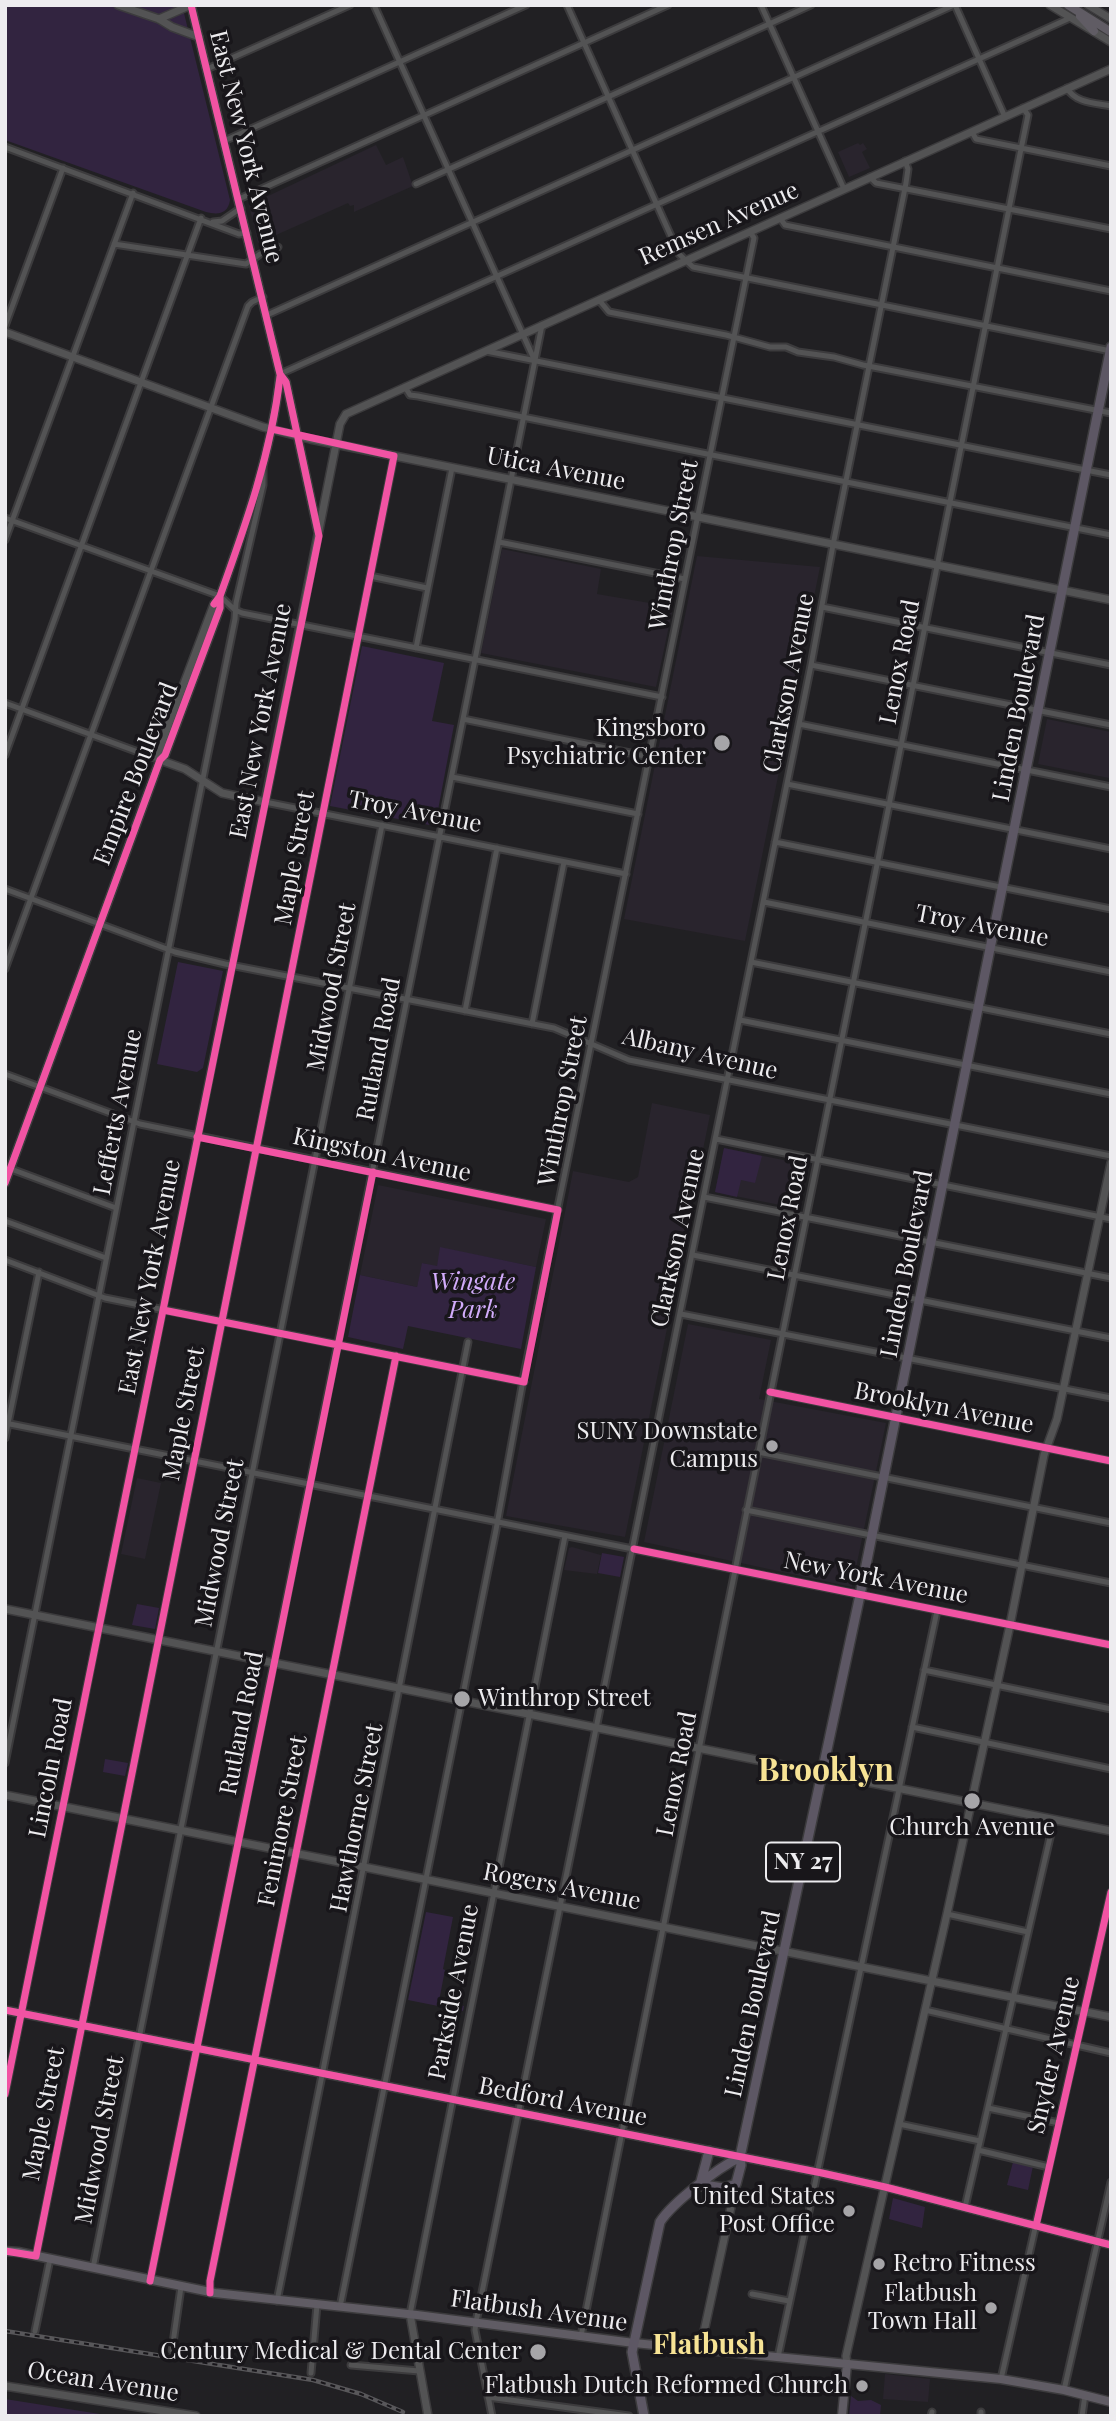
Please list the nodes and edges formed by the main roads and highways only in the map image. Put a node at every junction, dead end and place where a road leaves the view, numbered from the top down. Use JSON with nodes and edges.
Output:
{"nodes":[{"id":1,"x":118,"y":5,"type":"edge"},
{"id":2,"x":191,"y":5,"type":"edge"},
{"id":3,"x":1050,"y":5,"type":"edge"},
{"id":4,"x":1093,"y":6,"type":"edge"},
{"id":5,"x":1070,"y":10,"type":"edge"},
{"id":6,"x":159,"y":19,"type":"junction"},
{"id":7,"x":1111,"y":19,"type":"edge"},
{"id":8,"x":1094,"y":31,"type":"joint"},
{"id":9,"x":1111,"y":32,"type":"edge"},
{"id":10,"x":199,"y":37,"type":"junction"},
{"id":11,"x":1111,"y":43,"type":"edge"},
{"id":12,"x":1111,"y":69,"type":"edge"},
{"id":13,"x":5,"y":332,"type":"edge"},
{"id":14,"x":1110,"y":349,"type":"edge"},
{"id":15,"x":280,"y":374,"type":"junction"},
{"id":16,"x":344,"y":416,"type":"joint"},
{"id":17,"x":272,"y":429,"type":"junction"},
{"id":18,"x":296,"y":436,"type":"junction"},
{"id":19,"x":336,"y":444,"type":"junction"},
{"id":20,"x":318,"y":536,"type":"junction"},
{"id":21,"x":1062,"y":590,"type":"junction"},
{"id":22,"x":1111,"y":600,"type":"edge"},
{"id":23,"x":160,"y":760,"type":"junction"},
{"id":24,"x":265,"y":802,"type":"joint"},
{"id":25,"x":1111,"y":1163,"type":"edge"},
{"id":26,"x":5,"y":1183,"type":"edge"},
{"id":27,"x":5,"y":1609,"type":"edge"},
{"id":28,"x":822,"y":1773,"type":"junction"},
{"id":29,"x":5,"y":1795,"type":"edge"},
{"id":30,"x":971,"y":1803,"type":"junction"},
{"id":31,"x":1111,"y":1831,"type":"edge"},
{"id":32,"x":784,"y":1951,"type":"junction"},
{"id":33,"x":932,"y":1981,"type":"junction"},
{"id":34,"x":5,"y":2010,"type":"edge"},
{"id":35,"x":1111,"y":2017,"type":"edge"},
{"id":36,"x":709,"y":2151,"type":"junction"},
{"id":37,"x":740,"y":2157,"type":"junction"},
{"id":38,"x":736,"y":2184,"type":"junction"},
{"id":39,"x":699,"y":2186,"type":"junction"},
{"id":40,"x":885,"y":2186,"type":"junction"},
{"id":41,"x":1111,"y":2245,"type":"edge"},
{"id":42,"x":8,"y":2250,"type":"edge"},
{"id":43,"x":411,"y":2314,"type":"junction"},
{"id":44,"x":634,"y":2343,"type":"junction"},
{"id":45,"x":700,"y":2350,"type":"junction"},
{"id":46,"x":847,"y":2364,"type":"junction"},
{"id":47,"x":5,"y":2386,"type":"edge"},
{"id":48,"x":1111,"y":2402,"type":"edge"},
{"id":49,"x":196,"y":2416,"type":"edge"},
{"id":50,"x":428,"y":2416,"type":"edge"},
{"id":51,"x":644,"y":2416,"type":"edge"},
{"id":52,"x":842,"y":2416,"type":"edge"}],
"edges":[{"from":1,"to":6,"type":"main road"},
{"from":2,"to":6,"type":"main road"},
{"from":2,"to":10,"type":"main road","name":"East New York Avenue"},
{"from":3,"to":5,"type":"main road"},
{"from":4,"to":7,"type":"main road"},
{"from":5,"to":8,"type":"main road"},
{"from":5,"to":9,"type":"main road"},
{"from":6,"to":10,"type":"main road"},
{"from":8,"to":11,"type":"main road"},
{"from":10,"to":15,"type":"main road","name":"East New York Avenue"},
{"from":12,"to":16,"type":"main road","name":"Remsen Avenue"},
{"from":13,"to":17,"type":"main road","name":"Utica Avenue"},
{"from":14,"to":21,"type":"highway","name":"Linden Boulevard","number":"NY 27"},
{"from":15,"to":17,"type":"main road","name":"Empire Boulevard"},
{"from":15,"to":18,"type":"main road","name":"East New York Avenue"},
{"from":16,"to":19,"type":"main road","name":"East New York Avenue"},
{"from":17,"to":18,"type":"main road","name":"Utica Avenue"},
{"from":17,"to":23,"type":"main road","name":"Empire Boulevard"},
{"from":18,"to":19,"type":"main road","name":"Utica Avenue"},
{"from":18,"to":20,"type":"main road","name":"East New York Avenue"},
{"from":19,"to":20,"type":"main road","name":"East New York Avenue"},
{"from":19,"to":21,"type":"main road","name":"Utica Avenue"},
{"from":20,"to":24,"type":"main road","name":"East New York Avenue"},
{"from":21,"to":22,"type":"main road","name":"Utica Avenue"},
{"from":21,"to":28,"type":"highway","name":"Linden Boulevard","number":"NY 27"},
{"from":23,"to":24,"type":"main road","name":"Troy Avenue"},
{"from":23,"to":26,"type":"main road","name":"Empire Boulevard"},
{"from":25,"to":30,"type":"main road"},
{"from":27,"to":28,"type":"main road"},
{"from":28,"to":30,"type":"main road"},
{"from":28,"to":32,"type":"highway","name":"Linden Boulevard","number":"NY 27"},
{"from":29,"to":32,"type":"main road","name":"Rogers Avenue"},
{"from":30,"to":31,"type":"main road"},
{"from":30,"to":33,"type":"main road"},
{"from":32,"to":33,"type":"main road","name":"Rogers Avenue"},
{"from":32,"to":37,"type":"highway","name":"Linden Boulevard","number":"NY 27"},
{"from":33,"to":35,"type":"main road","name":"Rogers Avenue"},
{"from":33,"to":40,"type":"main road"},
{"from":34,"to":36,"type":"main road","name":"Bedford Avenue"},
{"from":36,"to":37,"type":"main road","name":"Bedford Avenue"},
{"from":36,"to":39,"type":"highway"},
{"from":37,"to":38,"type":"highway","name":"Linden Boulevard","number":"NY 27"},
{"from":37,"to":39,"type":"highway"},
{"from":37,"to":40,"type":"main road","name":"Bedford Avenue"},
{"from":38,"to":39,"type":"highway"},
{"from":38,"to":45,"type":"main road","name":"Linden Boulevard"},
{"from":39,"to":44,"type":"highway"},
{"from":40,"to":41,"type":"main road","name":"Bedford Avenue"},
{"from":40,"to":46,"type":"main road"},
{"from":42,"to":43,"type":"main road","name":"Flatbush Avenue"},
{"from":43,"to":44,"type":"main road","name":"Flatbush Avenue"},
{"from":43,"to":50,"type":"main road","name":"Parkside Avenue"},
{"from":44,"to":45,"type":"main road","name":"Flatbush Avenue"},
{"from":44,"to":51,"type":"highway"},
{"from":45,"to":46,"type":"main road","name":"Flatbush Avenue"},
{"from":46,"to":48,"type":"main road","name":"Flatbush Avenue"},
{"from":46,"to":52,"type":"main road"},
{"from":47,"to":49,"type":"main road","name":"Ocean Avenue"}]}
